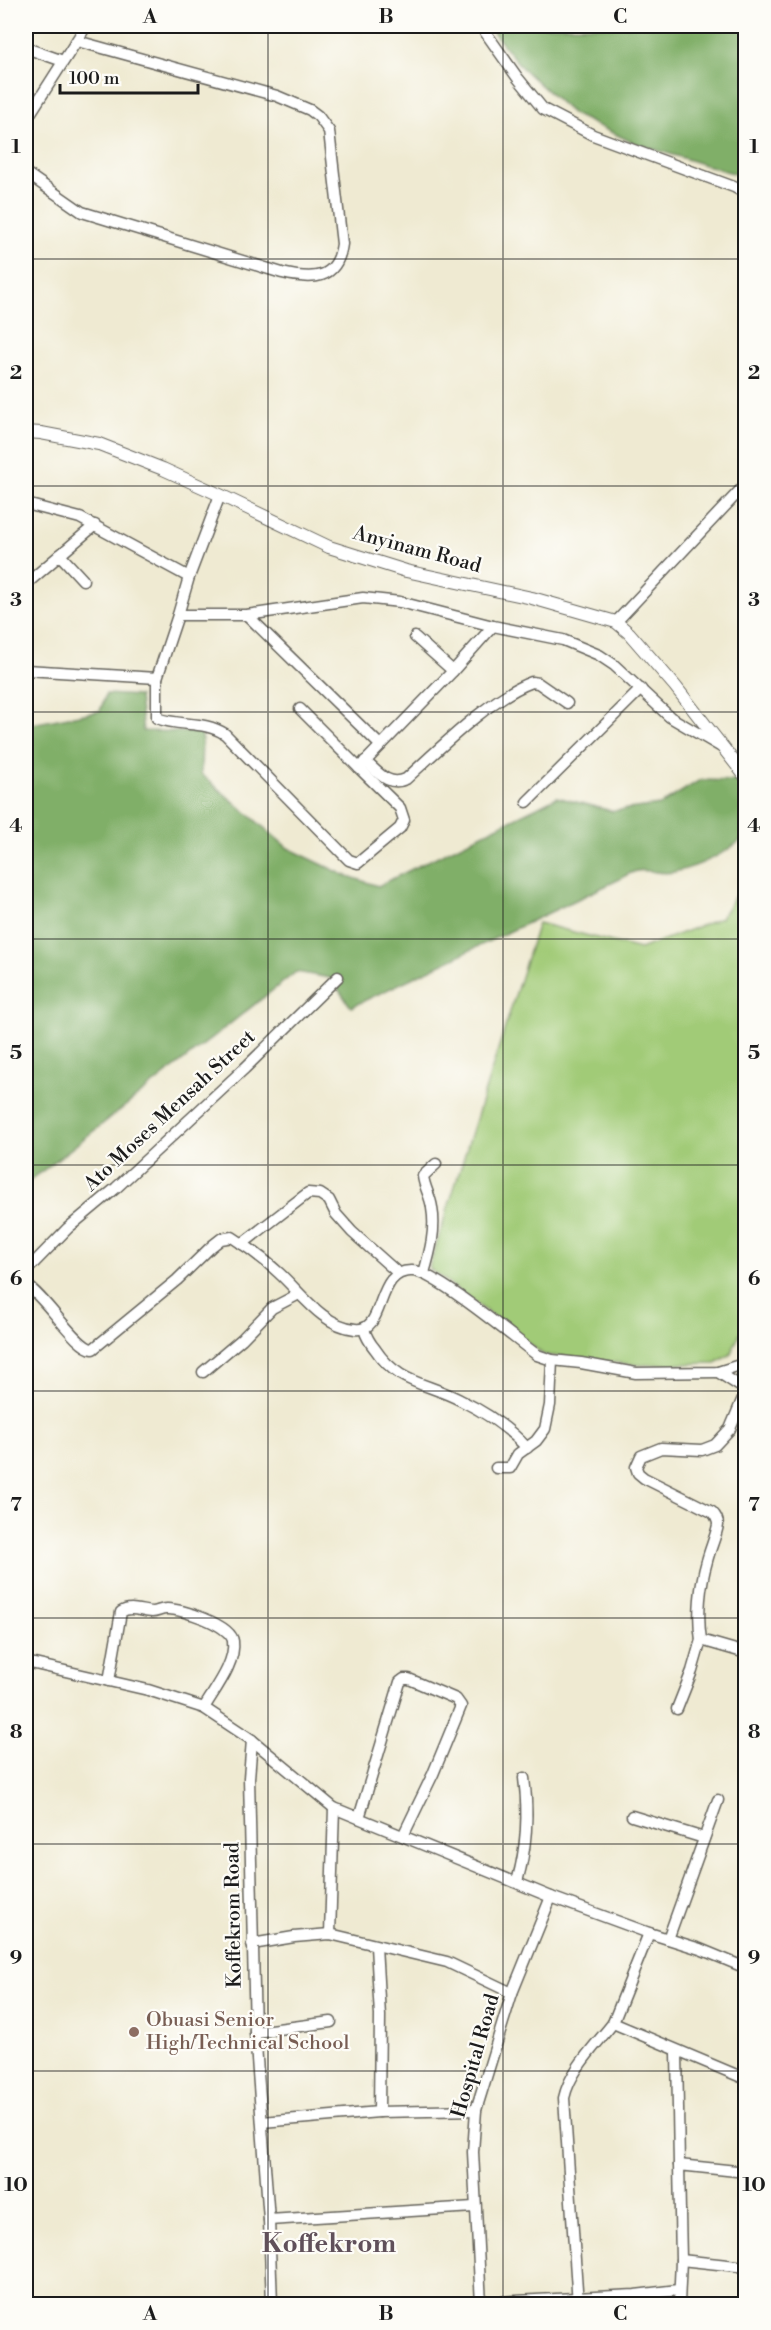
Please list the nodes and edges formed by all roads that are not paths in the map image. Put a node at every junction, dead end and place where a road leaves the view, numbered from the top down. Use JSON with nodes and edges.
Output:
{"nodes":[{"id":1,"x":86,"y":26,"type":"edge"},
{"id":2,"x":481,"y":26,"type":"edge"},
{"id":3,"x":77,"y":41,"type":"junction"},
{"id":4,"x":26,"y":48,"type":"edge"},
{"id":5,"x":63,"y":61,"type":"junction"},
{"id":6,"x":26,"y":120,"type":"edge"},
{"id":7,"x":26,"y":173,"type":"edge"},
{"id":8,"x":746,"y":194,"type":"edge"},
{"id":9,"x":26,"y":432,"type":"edge"},
{"id":10,"x":746,"y":484,"type":"edge"},
{"id":11,"x":220,"y":495,"type":"junction"},
{"id":12,"x":26,"y":504,"type":"edge"},
{"id":13,"x":95,"y":525,"type":"junction"},
{"id":14,"x":60,"y":555,"type":"junction"},
{"id":15,"x":189,"y":577,"type":"junction"},
{"id":16,"x":84,"y":580,"type":"dead end"},
{"id":17,"x":26,"y":584,"type":"edge"},
{"id":18,"x":178,"y":615,"type":"junction"},
{"id":19,"x":247,"y":615,"type":"junction"},
{"id":20,"x":616,"y":622,"type":"junction"},
{"id":21,"x":493,"y":626,"type":"junction"},
{"id":22,"x":415,"y":637,"type":"dead end"},
{"id":23,"x":26,"y":670,"type":"edge"},
{"id":24,"x":453,"y":670,"type":"junction"},
{"id":25,"x":157,"y":678,"type":"junction"},
{"id":26,"x":641,"y":689,"type":"junction"},
{"id":27,"x":567,"y":704,"type":"dead end"},
{"id":28,"x":300,"y":709,"type":"dead end"},
{"id":29,"x":380,"y":745,"type":"junction"},
{"id":30,"x":725,"y":749,"type":"junction"},
{"id":31,"x":362,"y":765,"type":"junction"},
{"id":32,"x":746,"y":777,"type":"edge"},
{"id":33,"x":526,"y":802,"type":"dead end"},
{"id":34,"x":338,"y":977,"type":"dead end"},
{"id":35,"x":436,"y":1164,"type":"dead end"},
{"id":36,"x":242,"y":1244,"type":"junction"},
{"id":37,"x":26,"y":1271,"type":"edge"},
{"id":38,"x":398,"y":1273,"type":"junction"},
{"id":39,"x":424,"y":1273,"type":"junction"},
{"id":40,"x":26,"y":1285,"type":"edge"},
{"id":41,"x":299,"y":1293,"type":"junction"},
{"id":42,"x":364,"y":1329,"type":"junction"},
{"id":43,"x":552,"y":1360,"type":"junction"},
{"id":44,"x":746,"y":1363,"type":"edge"},
{"id":45,"x":203,"y":1371,"type":"dead end"},
{"id":46,"x":718,"y":1372,"type":"junction"},
{"id":47,"x":746,"y":1390,"type":"edge"},
{"id":48,"x":527,"y":1448,"type":"junction"},
{"id":49,"x":496,"y":1468,"type":"dead end"},
{"id":50,"x":701,"y":1640,"type":"junction"},
{"id":51,"x":746,"y":1653,"type":"edge"},
{"id":52,"x":26,"y":1662,"type":"edge"},
{"id":53,"x":109,"y":1681,"type":"junction"},
{"id":54,"x":204,"y":1708,"type":"junction"},
{"id":55,"x":676,"y":1709,"type":"dead end"},
{"id":56,"x":252,"y":1740,"type":"junction"},
{"id":57,"x":524,"y":1778,"type":"dead end"},
{"id":58,"x":718,"y":1800,"type":"dead end"},
{"id":59,"x":334,"y":1808,"type":"junction"},
{"id":60,"x":632,"y":1816,"type":"dead end"},
{"id":61,"x":359,"y":1818,"type":"junction"},
{"id":62,"x":403,"y":1836,"type":"junction"},
{"id":63,"x":704,"y":1838,"type":"junction"},
{"id":64,"x":517,"y":1882,"type":"junction"},
{"id":65,"x":551,"y":1897,"type":"junction"},
{"id":66,"x":330,"y":1934,"type":"junction"},
{"id":67,"x":649,"y":1934,"type":"junction"},
{"id":68,"x":668,"y":1939,"type":"junction"},
{"id":69,"x":252,"y":1944,"type":"junction"},
{"id":70,"x":376,"y":1946,"type":"junction"},
{"id":71,"x":746,"y":1968,"type":"edge"},
{"id":72,"x":512,"y":1993,"type":"junction"},
{"id":73,"x":331,"y":2022,"type":"dead end"},
{"id":74,"x":613,"y":2023,"type":"junction"},
{"id":75,"x":255,"y":2032,"type":"junction"},
{"id":76,"x":677,"y":2052,"type":"junction"},
{"id":77,"x":746,"y":2079,"type":"edge"},
{"id":78,"x":476,"y":2110,"type":"junction"},
{"id":79,"x":379,"y":2112,"type":"junction"},
{"id":80,"x":262,"y":2122,"type":"junction"},
{"id":81,"x":679,"y":2165,"type":"junction"},
{"id":82,"x":746,"y":2172,"type":"edge"},
{"id":83,"x":474,"y":2207,"type":"junction"},
{"id":84,"x":269,"y":2220,"type":"junction"},
{"id":85,"x":681,"y":2260,"type":"junction"},
{"id":86,"x":746,"y":2267,"type":"edge"},
{"id":87,"x":678,"y":2290,"type":"junction"},
{"id":88,"x":578,"y":2301,"type":"edge"},
{"id":89,"x":272,"y":2304,"type":"edge"},
{"id":90,"x":455,"y":2304,"type":"edge"},
{"id":91,"x":481,"y":2304,"type":"edge"},
{"id":92,"x":678,"y":2304,"type":"edge"}],
"edges":[{"from":1,"to":3,"type":"street"},
{"from":2,"to":8,"type":"street"},
{"from":3,"to":5,"type":"street"},
{"from":3,"to":7,"type":"street"},
{"from":4,"to":5,"type":"street"},
{"from":5,"to":6,"type":"street"},
{"from":9,"to":11,"type":"street","name":"Anyinam Road"},
{"from":10,"to":20,"type":"street"},
{"from":11,"to":15,"type":"street"},
{"from":11,"to":20,"type":"street","name":"Anyinam Road"},
{"from":12,"to":13,"type":"street"},
{"from":13,"to":14,"type":"street"},
{"from":13,"to":15,"type":"street"},
{"from":14,"to":16,"type":"street"},
{"from":14,"to":17,"type":"street"},
{"from":15,"to":18,"type":"street"},
{"from":18,"to":19,"type":"street"},
{"from":18,"to":25,"type":"street"},
{"from":19,"to":21,"type":"street"},
{"from":19,"to":29,"type":"street"},
{"from":20,"to":30,"type":"street","name":"Anyinam Road"},
{"from":21,"to":24,"type":"street"},
{"from":21,"to":26,"type":"street"},
{"from":22,"to":24,"type":"street"},
{"from":23,"to":25,"type":"street"},
{"from":24,"to":29,"type":"street"},
{"from":25,"to":31,"type":"street"},
{"from":26,"to":30,"type":"street"},
{"from":26,"to":33,"type":"street"},
{"from":27,"to":31,"type":"street"},
{"from":28,"to":31,"type":"street"},
{"from":29,"to":31,"type":"street"},
{"from":30,"to":32,"type":"street","name":"Anyinam Road"},
{"from":34,"to":37,"type":"street","name":"Ato Moses Mensah Street"},
{"from":35,"to":39,"type":"street"},
{"from":36,"to":38,"type":"street"},
{"from":36,"to":40,"type":"street"},
{"from":36,"to":41,"type":"street"},
{"from":38,"to":39,"type":"street"},
{"from":38,"to":42,"type":"street"},
{"from":39,"to":43,"type":"street"},
{"from":41,"to":42,"type":"street"},
{"from":41,"to":45,"type":"street"},
{"from":42,"to":48,"type":"street"},
{"from":43,"to":46,"type":"street"},
{"from":43,"to":48,"type":"street"},
{"from":44,"to":46,"type":"street"},
{"from":46,"to":47,"type":"street"},
{"from":47,"to":50,"type":"street"},
{"from":48,"to":49,"type":"street"},
{"from":50,"to":51,"type":"street"},
{"from":50,"to":55,"type":"street"},
{"from":52,"to":53,"type":"street"},
{"from":53,"to":54,"type":"street"},
{"from":53,"to":54,"type":"street"},
{"from":54,"to":56,"type":"street"},
{"from":56,"to":59,"type":"street"},
{"from":56,"to":69,"type":"street","name":"Koffekrom Road"},
{"from":57,"to":64,"type":"street"},
{"from":58,"to":63,"type":"street"},
{"from":59,"to":61,"type":"street"},
{"from":59,"to":66,"type":"street"},
{"from":60,"to":63,"type":"street"},
{"from":61,"to":62,"type":"street"},
{"from":61,"to":62,"type":"street"},
{"from":62,"to":64,"type":"street"},
{"from":63,"to":68,"type":"street"},
{"from":64,"to":65,"type":"street"},
{"from":65,"to":67,"type":"street"},
{"from":65,"to":72,"type":"street","name":"Hospital Road"},
{"from":66,"to":69,"type":"street"},
{"from":66,"to":70,"type":"street"},
{"from":67,"to":68,"type":"street"},
{"from":67,"to":74,"type":"street"},
{"from":68,"to":71,"type":"street"},
{"from":69,"to":75,"type":"street","name":"Koffekrom Road"},
{"from":70,"to":72,"type":"street"},
{"from":70,"to":79,"type":"street"},
{"from":72,"to":78,"type":"street","name":"Hospital Road"},
{"from":73,"to":75,"type":"street"},
{"from":74,"to":76,"type":"street"},
{"from":74,"to":88,"type":"street"},
{"from":75,"to":80,"type":"street","name":"Koffekrom Road"},
{"from":76,"to":77,"type":"street"},
{"from":76,"to":81,"type":"street"},
{"from":78,"to":79,"type":"street"},
{"from":78,"to":83,"type":"street","name":"Hospital Road"},
{"from":79,"to":80,"type":"street"},
{"from":80,"to":84,"type":"street","name":"Koffekrom Road"},
{"from":81,"to":82,"type":"street"},
{"from":81,"to":85,"type":"street"},
{"from":83,"to":84,"type":"street"},
{"from":83,"to":91,"type":"street","name":"Hospital Road"},
{"from":84,"to":89,"type":"street","name":"Koffekrom Road"},
{"from":85,"to":86,"type":"street"},
{"from":85,"to":87,"type":"street"},
{"from":87,"to":88,"type":"street"},
{"from":87,"to":92,"type":"street"},
{"from":88,"to":91,"type":"street"},
{"from":90,"to":91,"type":"street"}]}
